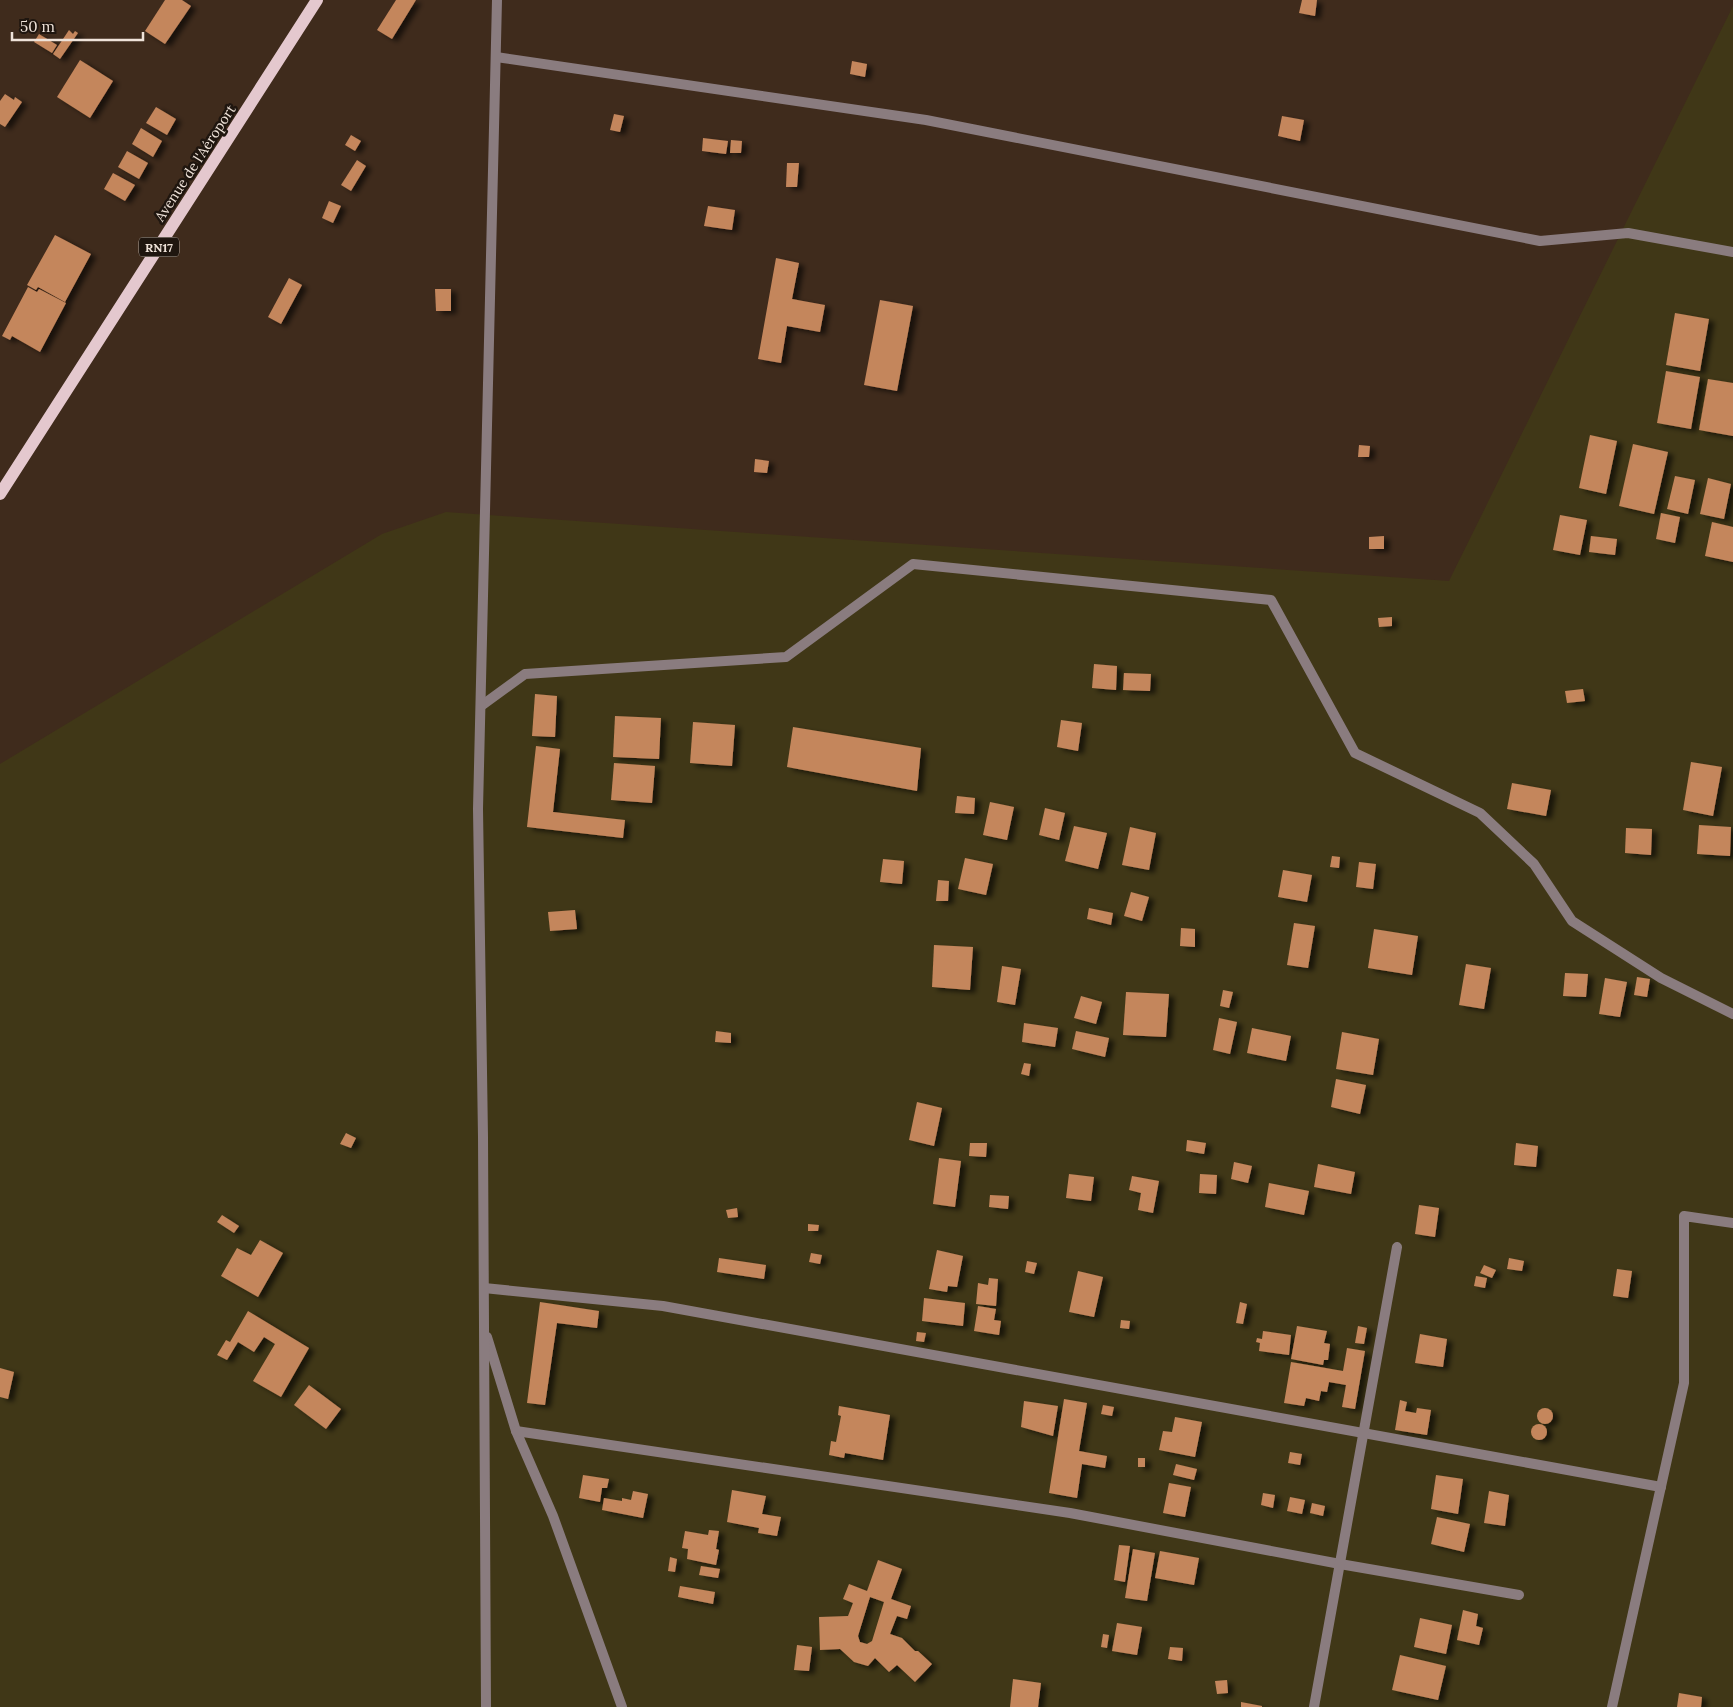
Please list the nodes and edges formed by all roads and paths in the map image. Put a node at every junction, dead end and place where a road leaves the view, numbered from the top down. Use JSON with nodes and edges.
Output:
{"nodes":[{"id":1,"x":317,"y":0,"type":"edge"},
{"id":2,"x":497,"y":0,"type":"edge"},
{"id":3,"x":496,"y":57,"type":"junction"},
{"id":4,"x":1733,"y":252,"type":"edge"},
{"id":5,"x":0,"y":494,"type":"edge"},
{"id":6,"x":481,"y":706,"type":"junction"},
{"id":7,"x":1733,"y":1014,"type":"edge"},
{"id":8,"x":1733,"y":1223,"type":"edge"},
{"id":9,"x":1398,"y":1247,"type":"dead end"},
{"id":10,"x":484,"y":1288,"type":"junction"},
{"id":11,"x":484,"y":1327,"type":"junction"},
{"id":12,"x":516,"y":1431,"type":"junction"},
{"id":13,"x":1364,"y":1433,"type":"junction"},
{"id":14,"x":1661,"y":1488,"type":"junction"},
{"id":15,"x":1340,"y":1564,"type":"junction"},
{"id":16,"x":1519,"y":1596,"type":"dead end"},
{"id":17,"x":486,"y":1707,"type":"edge"},
{"id":18,"x":622,"y":1707,"type":"edge"},
{"id":19,"x":1314,"y":1707,"type":"edge"},
{"id":20,"x":1612,"y":1707,"type":"edge"}],
"edges":[{"from":1,"to":5,"type":"main road","name":"Avenue de l'Aéroport","number":"RN17"},
{"from":2,"to":3,"type":"street"},
{"from":3,"to":4,"type":"street"},
{"from":3,"to":6,"type":"street"},
{"from":6,"to":7,"type":"street"},
{"from":6,"to":10,"type":"street"},
{"from":8,"to":14,"type":"street"},
{"from":9,"to":13,"type":"street"},
{"from":10,"to":11,"type":"street"},
{"from":10,"to":13,"type":"street"},
{"from":11,"to":12,"type":"street"},
{"from":11,"to":17,"type":"street"},
{"from":12,"to":15,"type":"street"},
{"from":12,"to":18,"type":"street"},
{"from":13,"to":14,"type":"street"},
{"from":13,"to":15,"type":"street"},
{"from":14,"to":20,"type":"street"},
{"from":15,"to":16,"type":"street"},
{"from":15,"to":19,"type":"street"}]}
